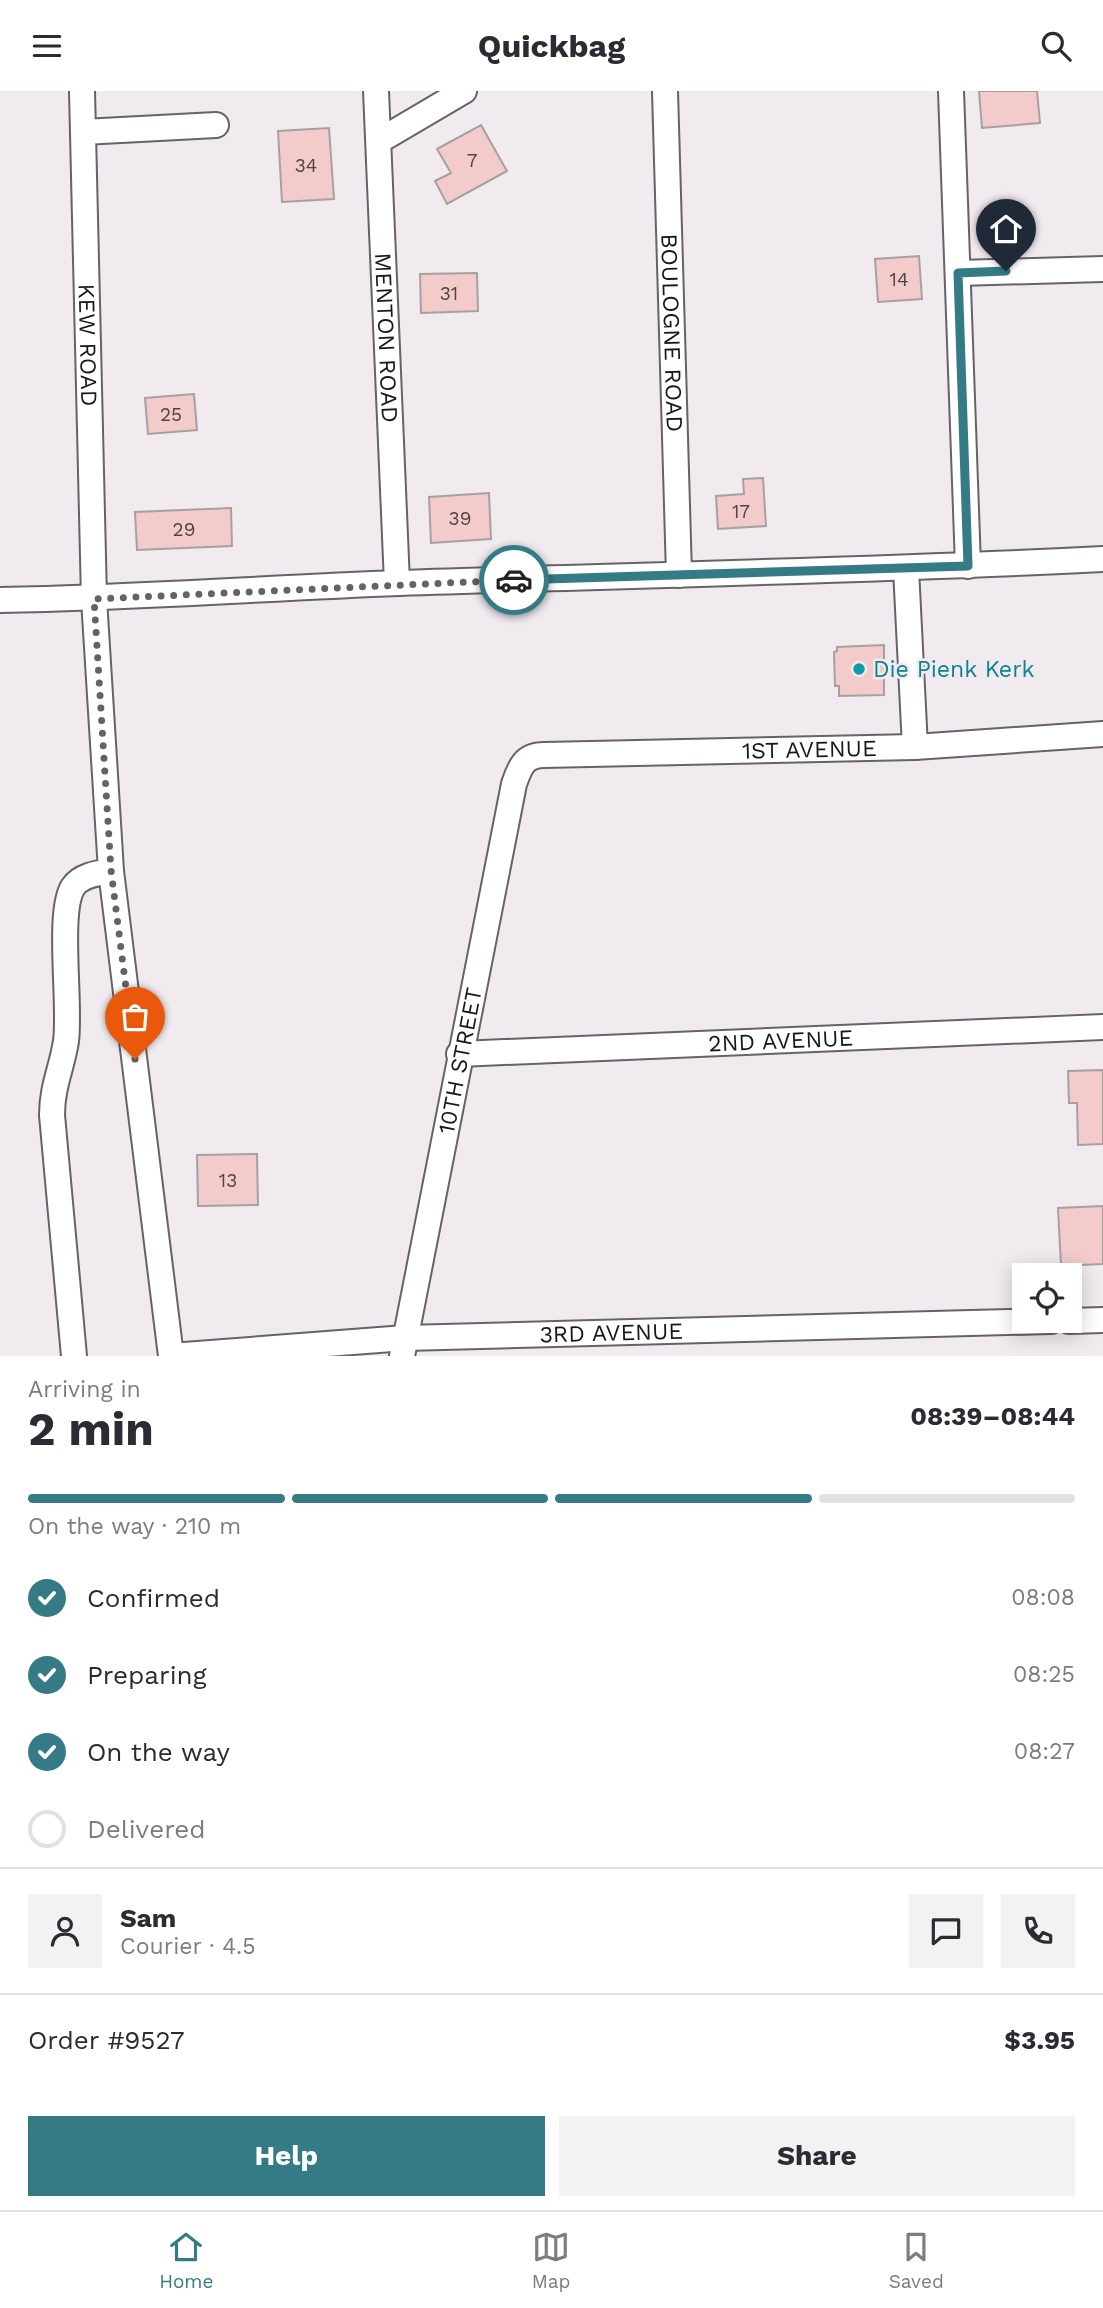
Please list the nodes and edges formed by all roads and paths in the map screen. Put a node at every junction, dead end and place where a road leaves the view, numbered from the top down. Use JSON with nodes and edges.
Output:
{"nodes":[{"id":1,"x":82,"y":91,"type":"edge"},
{"id":2,"x":376,"y":91,"type":"edge"},
{"id":3,"x":464,"y":91,"type":"edge"},
{"id":4,"x":665,"y":91,"type":"edge"},
{"id":5,"x":951,"y":91,"type":"edge"},
{"id":6,"x":216,"y":125,"type":"dead end"},
{"id":7,"x":83,"y":132,"type":"junction"},
{"id":8,"x":379,"y":141,"type":"junction"},
{"id":9,"x":1103,"y":269,"type":"edge"},
{"id":10,"x":958,"y":273,"type":"junction"},
{"id":11,"x":1103,"y":559,"type":"edge"},
{"id":12,"x":968,"y":566,"type":"junction"},
{"id":13,"x":906,"y":569,"type":"junction"},
{"id":14,"x":679,"y":575,"type":"junction"},
{"id":15,"x":397,"y":583,"type":"junction"},
{"id":16,"x":94,"y":599,"type":"junction"},
{"id":17,"x":0,"y":600,"type":"edge"},
{"id":18,"x":1103,"y":734,"type":"edge"},
{"id":19,"x":915,"y":747,"type":"junction"},
{"id":20,"x":520,"y":767,"type":"joint"},
{"id":21,"x":111,"y":870,"type":"junction"},
{"id":22,"x":1103,"y":1027,"type":"edge"},
{"id":23,"x":459,"y":1054,"type":"junction"},
{"id":24,"x":1103,"y":1320,"type":"edge"},
{"id":25,"x":1082,"y":1321,"type":"edge"},
{"id":26,"x":1012,"y":1323,"type":"edge"},
{"id":27,"x":403,"y":1347,"type":"edge"},
{"id":28,"x":74,"y":1356,"type":"edge"},
{"id":29,"x":171,"y":1356,"type":"edge"}],
"edges":[{"from":1,"to":7,"type":"street","name":"KEW ROAD"},
{"from":2,"to":8,"type":"street","name":"MENTON ROAD"},
{"from":3,"to":8,"type":"street"},
{"from":4,"to":14,"type":"street","name":"BOULOGNE ROAD"},
{"from":5,"to":10,"type":"street"},
{"from":6,"to":7,"type":"street"},
{"from":7,"to":16,"type":"street","name":"KEW ROAD"},
{"from":8,"to":15,"type":"street","name":"MENTON ROAD"},
{"from":9,"to":10,"type":"street"},
{"from":10,"to":12,"type":"street"},
{"from":11,"to":12,"type":"street"},
{"from":12,"to":13,"type":"street"},
{"from":13,"to":14,"type":"street"},
{"from":13,"to":19,"type":"street"},
{"from":14,"to":15,"type":"street"},
{"from":15,"to":16,"type":"street"},
{"from":16,"to":17,"type":"street"},
{"from":16,"to":21,"type":"street","name":"KEW ROAD"},
{"from":18,"to":19,"type":"street","name":"1ST AVENUE"},
{"from":19,"to":20,"type":"street","name":"1ST AVENUE"},
{"from":20,"to":23,"type":"street","name":"10TH STREET"},
{"from":21,"to":28,"type":"street"},
{"from":21,"to":29,"type":"street","name":"KEW ROAD"},
{"from":22,"to":23,"type":"street","name":"2ND AVENUE"},
{"from":23,"to":27,"type":"street","name":"10TH STREET"},
{"from":24,"to":25,"type":"street"},
{"from":26,"to":27,"type":"street","name":"3RD AVENUE"},
{"from":27,"to":29,"type":"street","name":"3RD AVENUE"}]}
